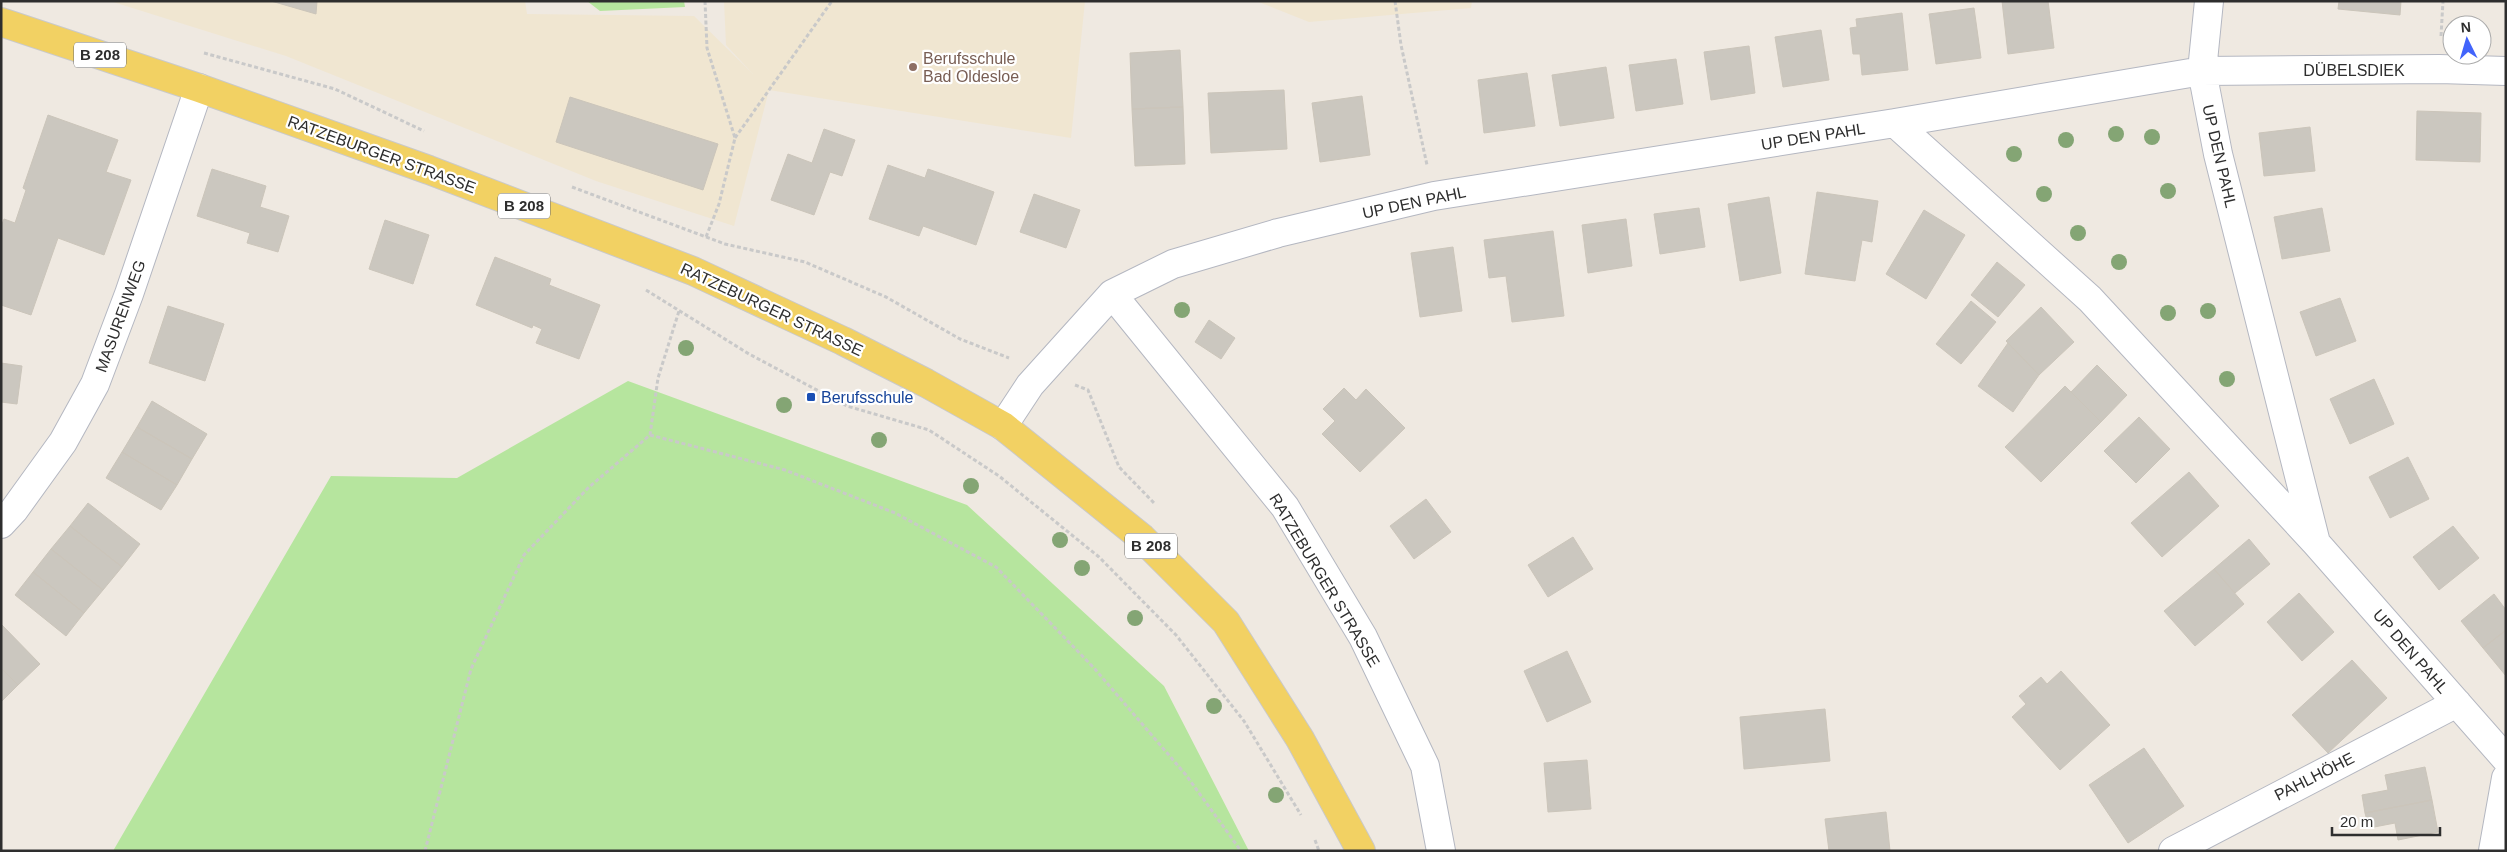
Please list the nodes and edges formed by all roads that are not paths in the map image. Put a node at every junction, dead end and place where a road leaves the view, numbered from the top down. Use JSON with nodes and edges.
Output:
{"nodes":[{"id":1,"x":2209,"y":1,"type":"edge"},
{"id":2,"x":1,"y":22,"type":"edge"},
{"id":3,"x":2202,"y":70,"type":"junction"},
{"id":4,"x":2506,"y":71,"type":"edge"},
{"id":5,"x":199,"y":88,"type":"junction"},
{"id":6,"x":1895,"y":123,"type":"junction"},
{"id":7,"x":1112,"y":294,"type":"junction"},
{"id":8,"x":1003,"y":426,"type":"junction"},
{"id":9,"x":1,"y":524,"type":"edge"},
{"id":10,"x":2316,"y":543,"type":"junction"},
{"id":11,"x":2457,"y":703,"type":"junction"},
{"id":12,"x":2506,"y":759,"type":"edge"},
{"id":13,"x":2506,"y":778,"type":"edge"},
{"id":14,"x":1361,"y":851,"type":"edge"},
{"id":15,"x":1441,"y":851,"type":"edge"},
{"id":16,"x":2173,"y":851,"type":"edge"},
{"id":17,"x":2493,"y":851,"type":"edge"}],
"edges":[{"from":1,"to":3,"type":"street"},
{"from":2,"to":5,"type":"main road","name":"RATZEBURGER STRASSE","number":"B 208"},
{"from":3,"to":4,"type":"street","name":"DÜBELSDIEK"},
{"from":3,"to":6,"type":"street","name":"UP DEN PAHL"},
{"from":3,"to":10,"type":"street","name":"UP DEN PAHL"},
{"from":5,"to":8,"type":"main road","name":"RATZEBURGER STRASSE","number":"B 208"},
{"from":5,"to":9,"type":"street","name":"MASURENWEG"},
{"from":6,"to":7,"type":"street","name":"UP DEN PAHL"},
{"from":6,"to":10,"type":"street","name":"UP DEN PAHL"},
{"from":7,"to":8,"type":"street","name":"UP DEN PAHL"},
{"from":7,"to":15,"type":"street","name":"RATZEBURGER STRASSE"},
{"from":8,"to":14,"type":"main road","name":"RATZEBURGER STRASSE","number":"B 208"},
{"from":10,"to":11,"type":"street","name":"UP DEN PAHL"},
{"from":11,"to":12,"type":"street","name":"UP DEN PAHL"},
{"from":11,"to":16,"type":"street","name":"PAHLHÖHE"},
{"from":13,"to":17,"type":"street"}]}
